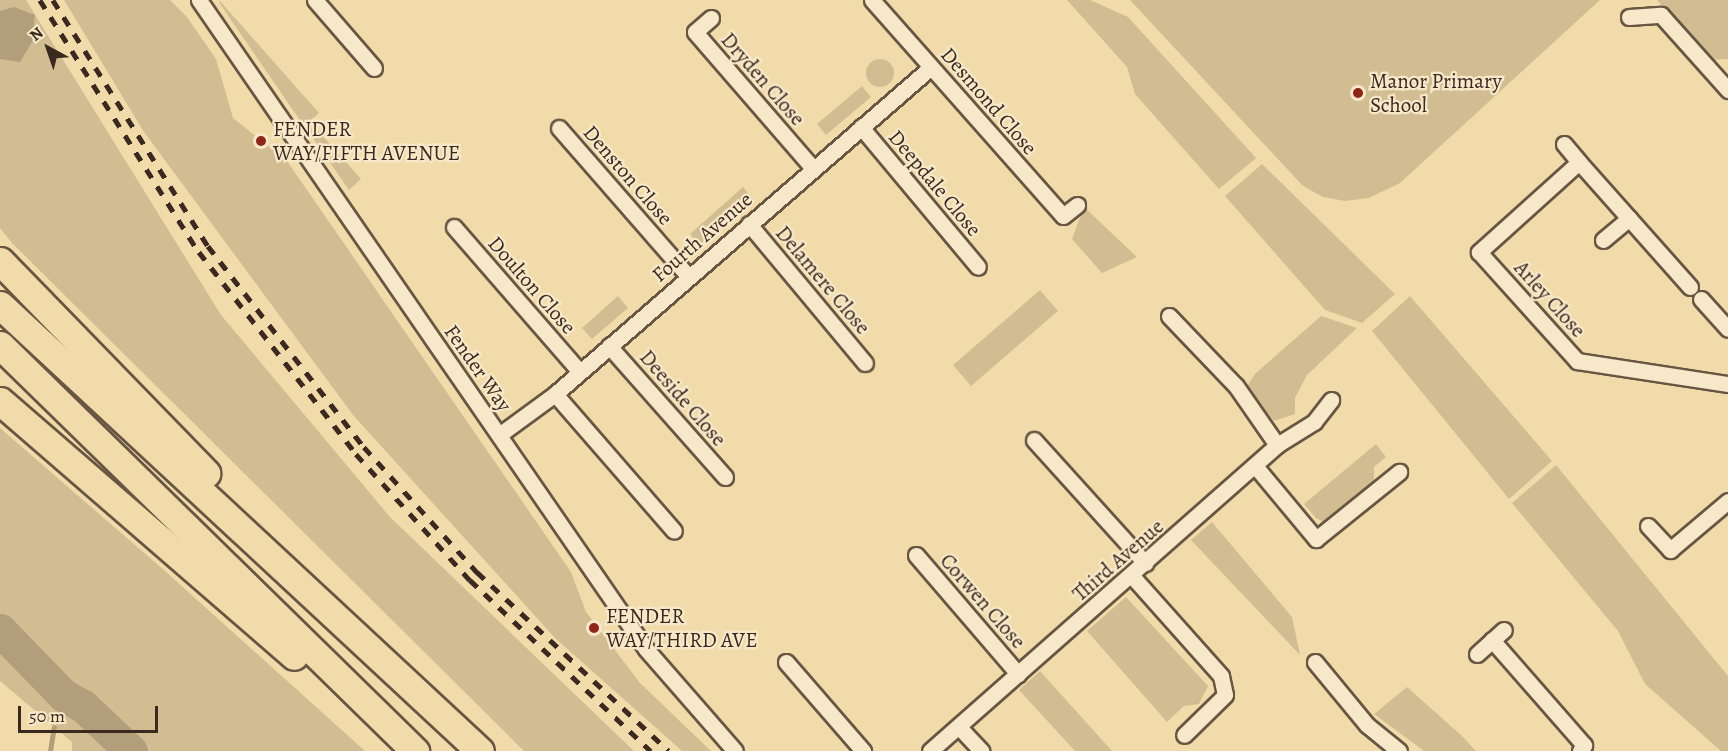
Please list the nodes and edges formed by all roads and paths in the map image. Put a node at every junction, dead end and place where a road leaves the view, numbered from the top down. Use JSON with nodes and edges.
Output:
{"nodes":[{"id":1,"x":199,"y":0,"type":"edge"},
{"id":2,"x":315,"y":0,"type":"edge"},
{"id":3,"x":872,"y":0,"type":"edge"},
{"id":4,"x":1629,"y":17,"type":"dead end"},
{"id":5,"x":711,"y":18,"type":"dead end"},
{"id":6,"x":931,"y":67,"type":"junction"},
{"id":7,"x":374,"y":68,"type":"dead end"},
{"id":8,"x":1728,"y":90,"type":"edge"},
{"id":9,"x":861,"y":127,"type":"junction"},
{"id":10,"x":559,"y":128,"type":"dead end"},
{"id":11,"x":1564,"y":144,"type":"dead end"},
{"id":12,"x":1579,"y":162,"type":"junction"},
{"id":13,"x":813,"y":168,"type":"junction"},
{"id":14,"x":1077,"y":205,"type":"dead end"},
{"id":15,"x":1629,"y":218,"type":"junction"},
{"id":16,"x":749,"y":224,"type":"junction"},
{"id":17,"x":454,"y":227,"type":"dead end"},
{"id":18,"x":1604,"y":240,"type":"dead end"},
{"id":19,"x":0,"y":261,"type":"edge"},
{"id":20,"x":978,"y":267,"type":"dead end"},
{"id":21,"x":688,"y":276,"type":"junction"},
{"id":22,"x":1690,"y":286,"type":"dead end"},
{"id":23,"x":1701,"y":299,"type":"dead end"},
{"id":24,"x":0,"y":305,"type":"edge"},
{"id":25,"x":1169,"y":316,"type":"dead end"},
{"id":26,"x":1728,"y":330,"type":"edge"},
{"id":27,"x":0,"y":345,"type":"edge"},
{"id":28,"x":609,"y":346,"type":"junction"},
{"id":29,"x":866,"y":363,"type":"dead end"},
{"id":30,"x":579,"y":371,"type":"junction"},
{"id":31,"x":1728,"y":384,"type":"edge"},
{"id":32,"x":555,"y":394,"type":"junction"},
{"id":33,"x":1331,"y":400,"type":"dead end"},
{"id":34,"x":0,"y":401,"type":"edge"},
{"id":35,"x":499,"y":435,"type":"junction"},
{"id":36,"x":1035,"y":440,"type":"dead end"},
{"id":37,"x":1277,"y":445,"type":"junction"},
{"id":38,"x":1256,"y":467,"type":"junction"},
{"id":39,"x":1399,"y":472,"type":"dead end"},
{"id":40,"x":725,"y":477,"type":"dead end"},
{"id":41,"x":1728,"y":501,"type":"edge"},
{"id":42,"x":1648,"y":526,"type":"dead end"},
{"id":43,"x":674,"y":531,"type":"dead end"},
{"id":44,"x":916,"y":555,"type":"dead end"},
{"id":45,"x":1145,"y":563,"type":"junction"},
{"id":46,"x":1132,"y":576,"type":"junction"},
{"id":47,"x":371,"y":649,"type":"junction"},
{"id":48,"x":1477,"y":654,"type":"dead end"},
{"id":49,"x":786,"y":662,"type":"dead end"},
{"id":50,"x":1315,"y":662,"type":"dead end"},
{"id":51,"x":1018,"y":674,"type":"junction"},
{"id":52,"x":959,"y":727,"type":"junction"},
{"id":53,"x":1184,"y":735,"type":"dead end"},
{"id":54,"x":1582,"y":748,"type":"edge"},
{"id":55,"x":404,"y":751,"type":"edge"},
{"id":56,"x":415,"y":751,"type":"edge"},
{"id":57,"x":480,"y":751,"type":"edge"},
{"id":58,"x":735,"y":751,"type":"edge"},
{"id":59,"x":863,"y":751,"type":"edge"},
{"id":60,"x":930,"y":751,"type":"edge"},
{"id":61,"x":981,"y":751,"type":"edge"},
{"id":62,"x":1399,"y":751,"type":"edge"}],
"edges":[{"from":1,"to":35,"type":"street","name":"Fender Way"},
{"from":2,"to":7,"type":"street"},
{"from":3,"to":6,"type":"street","name":"Desmond Close"},
{"from":4,"to":8,"type":"street"},
{"from":5,"to":13,"type":"street","name":"Dryden Close"},
{"from":6,"to":9,"type":"street","name":"Fourth Avenue"},
{"from":6,"to":14,"type":"street","name":"Desmond Close"},
{"from":9,"to":13,"type":"street","name":"Fourth Avenue"},
{"from":9,"to":20,"type":"street","name":"Deepdale Close"},
{"from":10,"to":21,"type":"street","name":"Denston Close"},
{"from":11,"to":12,"type":"street"},
{"from":12,"to":15,"type":"street"},
{"from":12,"to":31,"type":"street","name":"Arley Close"},
{"from":13,"to":16,"type":"street","name":"Fourth Avenue"},
{"from":15,"to":18,"type":"street"},
{"from":15,"to":22,"type":"street"},
{"from":16,"to":21,"type":"street","name":"Fourth Avenue"},
{"from":16,"to":29,"type":"street","name":"Delamere Close"},
{"from":17,"to":30,"type":"street","name":"Doulton Close"},
{"from":19,"to":47,"type":"highway"},
{"from":21,"to":28,"type":"street","name":"Fourth Avenue"},
{"from":23,"to":26,"type":"street"},
{"from":24,"to":47,"type":"highway"},
{"from":25,"to":37,"type":"street"},
{"from":27,"to":56,"type":"highway"},
{"from":28,"to":30,"type":"street","name":"Fourth Avenue"},
{"from":28,"to":40,"type":"street","name":"Deeside Close"},
{"from":30,"to":32,"type":"street","name":"Fourth Avenue"},
{"from":32,"to":35,"type":"street","name":"Fourth Avenue"},
{"from":32,"to":43,"type":"street"},
{"from":33,"to":37,"type":"street","name":"Third Avenue"},
{"from":34,"to":55,"type":"highway"},
{"from":35,"to":58,"type":"street","name":"Fender Way"},
{"from":36,"to":45,"type":"street"},
{"from":37,"to":38,"type":"street","name":"Third Avenue"},
{"from":38,"to":39,"type":"street"},
{"from":38,"to":45,"type":"street","name":"Third Avenue"},
{"from":41,"to":42,"type":"street"},
{"from":44,"to":51,"type":"street","name":"Corwen Close"},
{"from":45,"to":46,"type":"street","name":"Third Avenue"},
{"from":46,"to":51,"type":"street","name":"Third Avenue"},
{"from":46,"to":53,"type":"street"},
{"from":47,"to":57,"type":"highway"},
{"from":48,"to":54,"type":"street"},
{"from":49,"to":59,"type":"street"},
{"from":50,"to":62,"type":"street"},
{"from":51,"to":52,"type":"street","name":"Third Avenue"},
{"from":52,"to":60,"type":"street","name":"Third Avenue"},
{"from":52,"to":61,"type":"street"}]}
